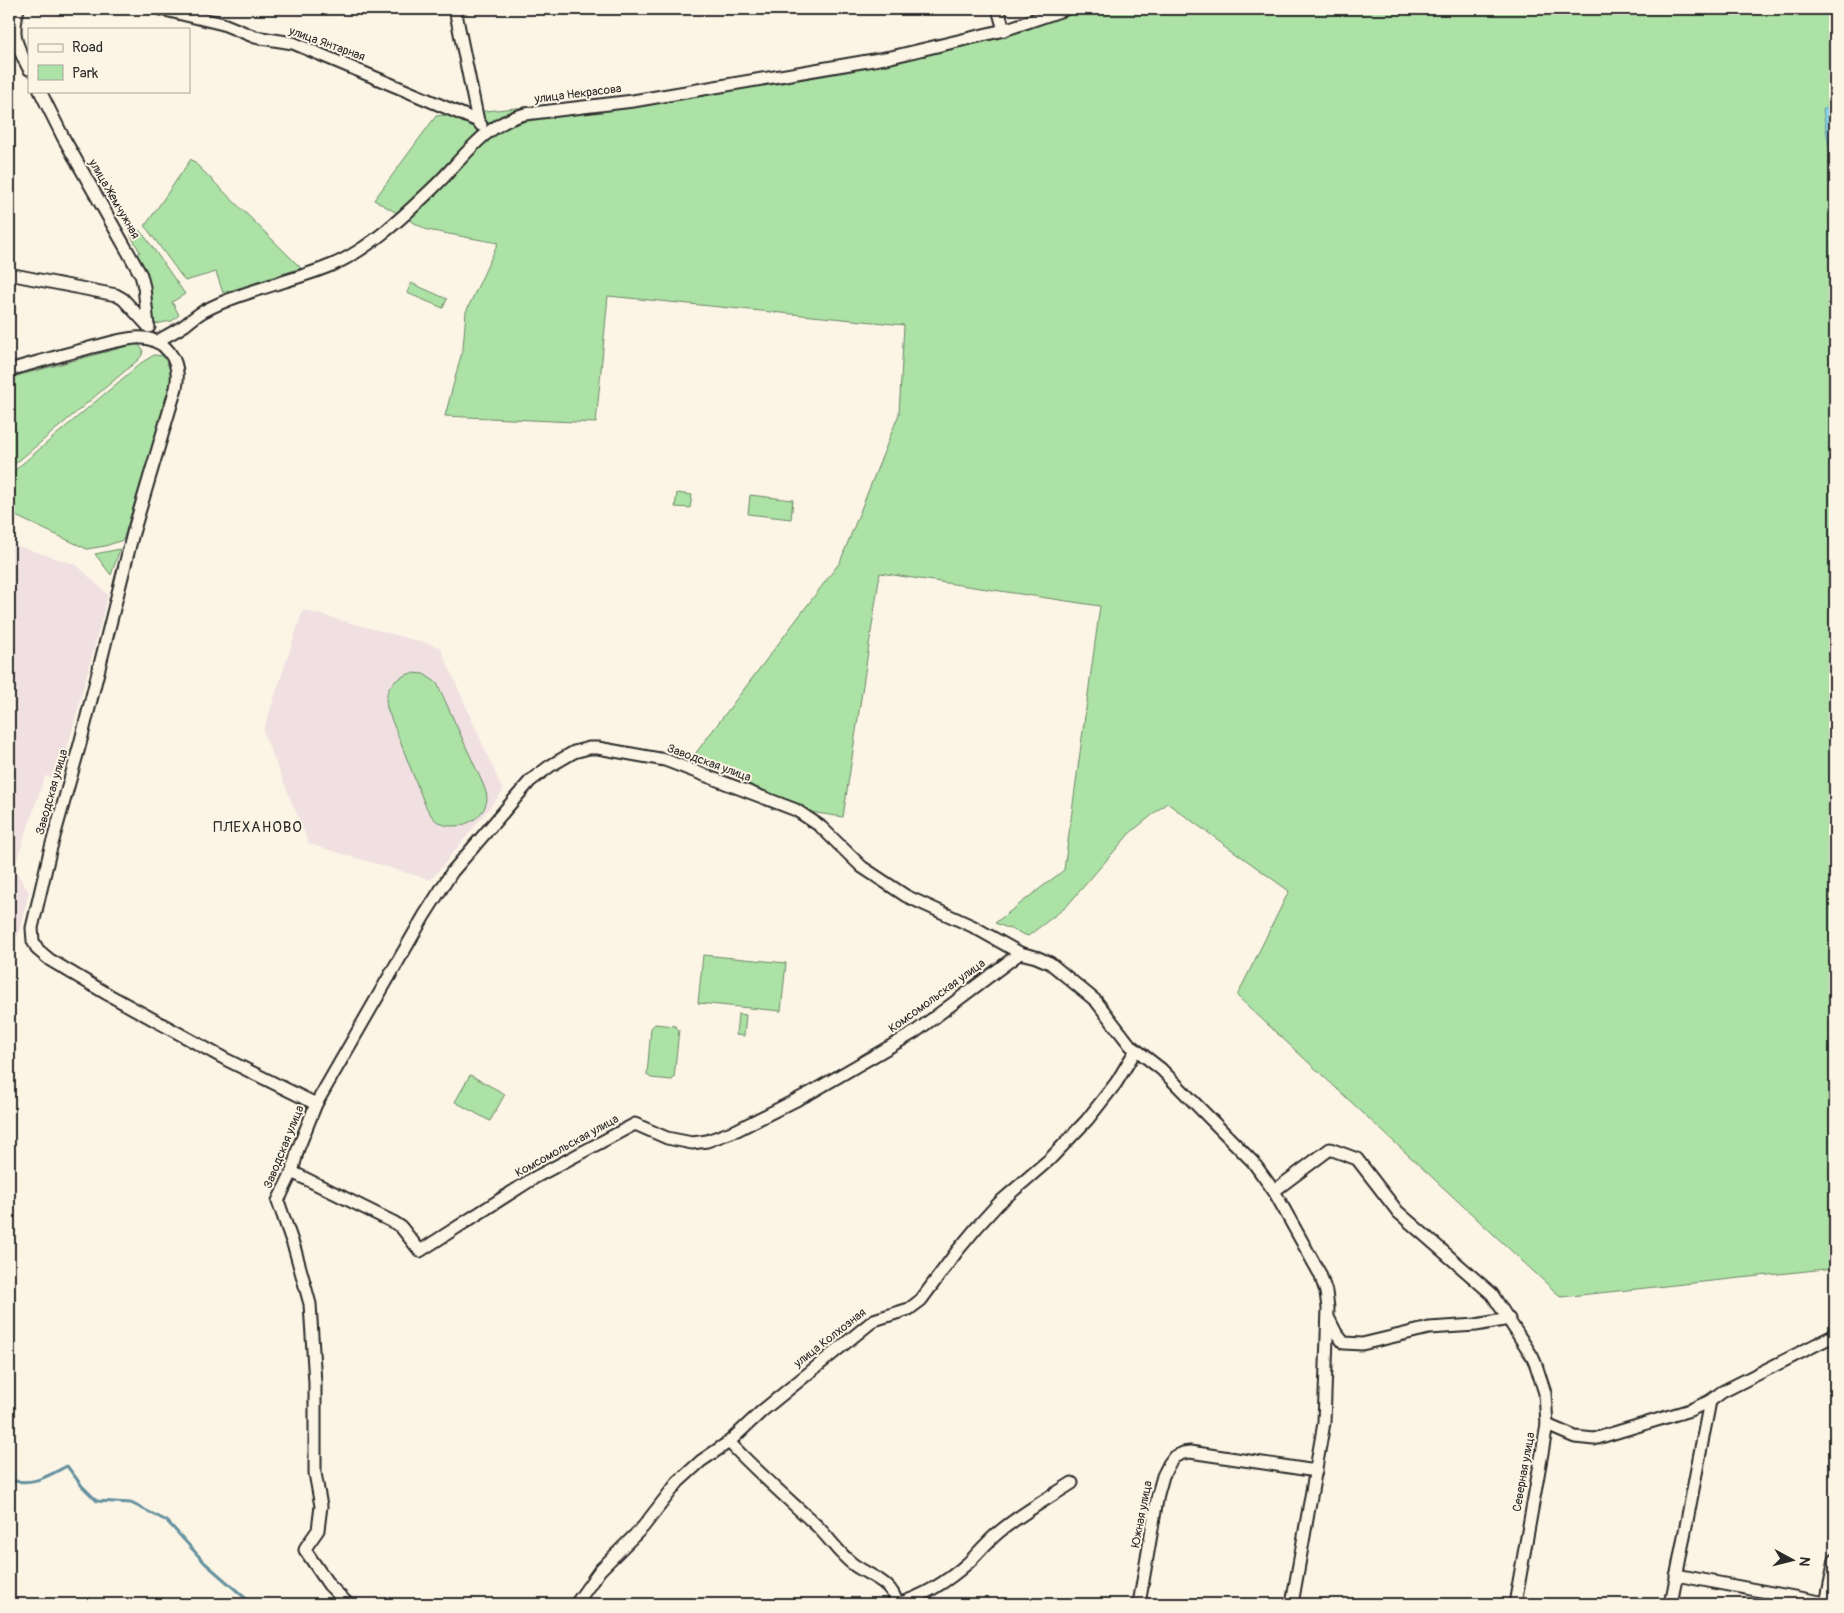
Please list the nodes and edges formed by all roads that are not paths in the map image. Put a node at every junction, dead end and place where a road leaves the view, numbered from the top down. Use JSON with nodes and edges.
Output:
{"nodes":[{"id":1,"x":18,"y":9,"type":"edge"},
{"id":2,"x":161,"y":9,"type":"edge"},
{"id":3,"x":456,"y":9,"type":"edge"},
{"id":4,"x":998,"y":9,"type":"edge"},
{"id":5,"x":1066,"y":9,"type":"edge"},
{"id":6,"x":1004,"y":30,"type":"junction"},
{"id":7,"x":28,"y":67,"type":"edge"},
{"id":8,"x":40,"y":92,"type":"edge"},
{"id":9,"x":478,"y":121,"type":"junction"},
{"id":10,"x":487,"y":132,"type":"junction"},
{"id":11,"x":9,"y":274,"type":"edge"},
{"id":12,"x":148,"y":326,"type":"junction"},
{"id":13,"x":156,"y":342,"type":"junction"},
{"id":14,"x":9,"y":370,"type":"edge"},
{"id":15,"x":1020,"y":953,"type":"junction"},
{"id":16,"x":1136,"y":1050,"type":"junction"},
{"id":17,"x":316,"y":1104,"type":"junction"},
{"id":18,"x":292,"y":1172,"type":"junction"},
{"id":19,"x":1274,"y":1191,"type":"junction"},
{"id":20,"x":1328,"y":1313,"type":"junction"},
{"id":21,"x":1509,"y":1319,"type":"junction"},
{"id":22,"x":1835,"y":1335,"type":"edge"},
{"id":23,"x":1710,"y":1401,"type":"junction"},
{"id":24,"x":1547,"y":1425,"type":"junction"},
{"id":25,"x":729,"y":1442,"type":"junction"},
{"id":26,"x":1316,"y":1471,"type":"junction"},
{"id":27,"x":1072,"y":1484,"type":"dead end"},
{"id":28,"x":1835,"y":1559,"type":"edge"},
{"id":29,"x":1676,"y":1575,"type":"junction"},
{"id":30,"x":348,"y":1604,"type":"edge"},
{"id":31,"x":576,"y":1604,"type":"edge"},
{"id":32,"x":897,"y":1604,"type":"edge"},
{"id":33,"x":1138,"y":1604,"type":"edge"},
{"id":34,"x":1292,"y":1604,"type":"edge"},
{"id":35,"x":1515,"y":1604,"type":"edge"},
{"id":36,"x":1671,"y":1604,"type":"edge"},
{"id":37,"x":1826,"y":1604,"type":"edge"}],
"edges":[{"from":1,"to":7,"type":"street"},
{"from":2,"to":9,"type":"street","name":"улица Янтарная"},
{"from":3,"to":9,"type":"street"},
{"from":4,"to":6,"type":"street"},
{"from":5,"to":6,"type":"street","name":"улица Некрасова"},
{"from":6,"to":10,"type":"street","name":"улица Некрасова"},
{"from":8,"to":12,"type":"street","name":"улица Жемчужная"},
{"from":9,"to":10,"type":"street"},
{"from":10,"to":13,"type":"street","name":"улица Некрасова"},
{"from":11,"to":12,"type":"street"},
{"from":12,"to":13,"type":"street"},
{"from":13,"to":14,"type":"street"},
{"from":13,"to":17,"type":"street","name":"Заводская улица"},
{"from":15,"to":16,"type":"street","name":"Заводская улица"},
{"from":15,"to":17,"type":"street","name":"Заводская улица"},
{"from":15,"to":18,"type":"street","name":"Комсомольская улица"},
{"from":16,"to":19,"type":"street","name":"Заводская улица"},
{"from":16,"to":25,"type":"street","name":"улица Колхозная"},
{"from":17,"to":18,"type":"street","name":"Заводская улица"},
{"from":18,"to":30,"type":"street","name":"Заводская улица"},
{"from":19,"to":20,"type":"street","name":"Заводская улица"},
{"from":19,"to":21,"type":"street"},
{"from":20,"to":21,"type":"street"},
{"from":20,"to":26,"type":"street"},
{"from":21,"to":24,"type":"street"},
{"from":22,"to":23,"type":"street","name":"Северная улица"},
{"from":23,"to":24,"type":"street","name":"Северная улица"},
{"from":23,"to":29,"type":"street"},
{"from":24,"to":35,"type":"street","name":"Северная улица"},
{"from":25,"to":31,"type":"street","name":"улица Колхозная"},
{"from":25,"to":32,"type":"street"},
{"from":26,"to":33,"type":"street","name":"Южная улица"},
{"from":26,"to":34,"type":"street"},
{"from":27,"to":32,"type":"street"},
{"from":28,"to":37,"type":"street"},
{"from":29,"to":36,"type":"street"},
{"from":29,"to":37,"type":"street"}]}
